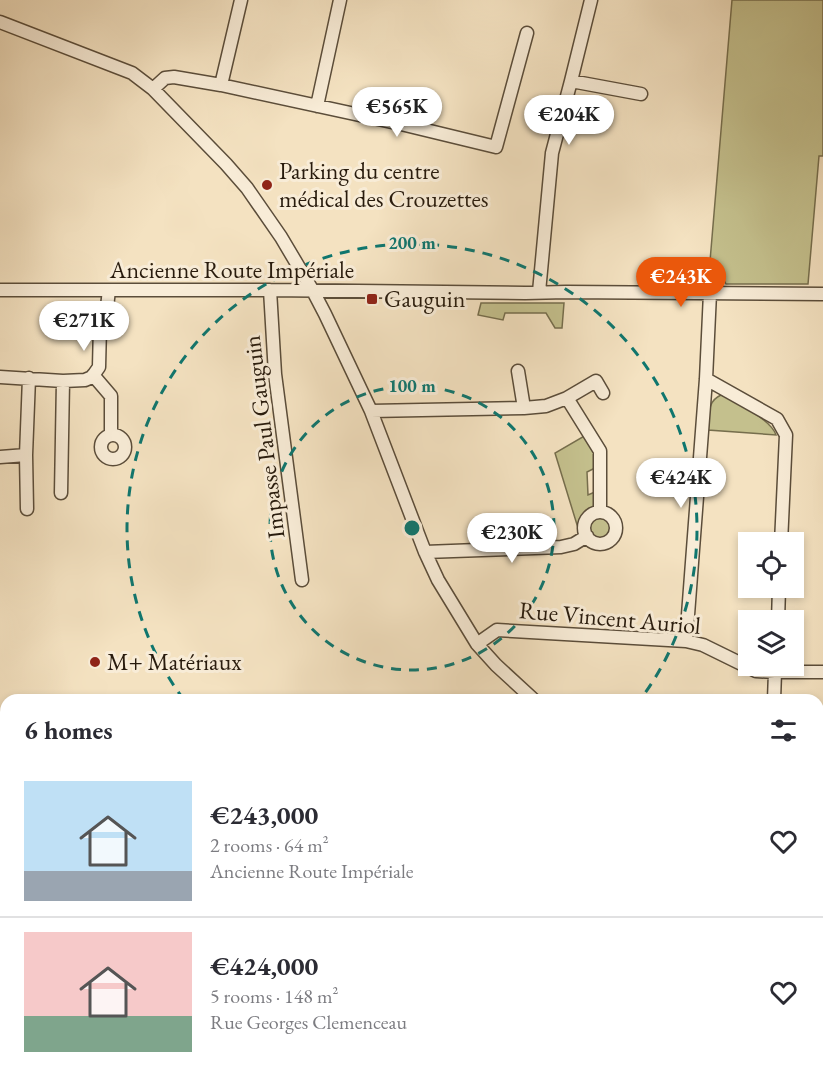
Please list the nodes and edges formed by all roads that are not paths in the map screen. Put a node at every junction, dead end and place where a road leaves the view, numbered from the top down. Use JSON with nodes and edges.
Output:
{"nodes":[{"id":1,"x":241,"y":0,"type":"edge"},
{"id":2,"x":340,"y":0,"type":"edge"},
{"id":3,"x":591,"y":0,"type":"edge"},
{"id":4,"x":0,"y":22,"type":"edge"},
{"id":5,"x":527,"y":33,"type":"dead end"},
{"id":6,"x":571,"y":81,"type":"junction"},
{"id":7,"x":221,"y":85,"type":"junction"},
{"id":8,"x":153,"y":89,"type":"junction"},
{"id":9,"x":641,"y":94,"type":"dead end"},
{"id":10,"x":317,"y":106,"type":"junction"},
{"id":11,"x":0,"y":290,"type":"edge"},
{"id":12,"x":109,"y":290,"type":"junction"},
{"id":13,"x":270,"y":290,"type":"junction"},
{"id":14,"x":313,"y":291,"type":"junction"},
{"id":15,"x":539,"y":292,"type":"junction"},
{"id":16,"x":710,"y":293,"type":"junction"},
{"id":17,"x":823,"y":294,"type":"edge"},
{"id":18,"x":518,"y":371,"type":"dead end"},
{"id":19,"x":93,"y":375,"type":"junction"},
{"id":20,"x":0,"y":376,"type":"edge"},
{"id":21,"x":29,"y":378,"type":"junction"},
{"id":22,"x":706,"y":379,"type":"junction"},
{"id":23,"x":63,"y":381,"type":"junction"},
{"id":24,"x":603,"y":393,"type":"dead end"},
{"id":25,"x":567,"y":398,"type":"junction"},
{"id":26,"x":524,"y":408,"type":"junction"},
{"id":27,"x":371,"y":411,"type":"junction"},
{"id":28,"x":111,"y":434,"type":"dead end"},
{"id":29,"x":26,"y":455,"type":"junction"},
{"id":30,"x":0,"y":457,"type":"edge"},
{"id":31,"x":61,"y":493,"type":"dead end"},
{"id":32,"x":27,"y":509,"type":"dead end"},
{"id":33,"x":600,"y":512,"type":"junction"},
{"id":34,"x":782,"y":532,"type":"edge"},
{"id":35,"x":587,"y":536,"type":"junction"},
{"id":36,"x":425,"y":552,"type":"junction"},
{"id":37,"x":302,"y":580,"type":"dead end"},
{"id":38,"x":686,"y":641,"type":"junction"},
{"id":39,"x":477,"y":644,"type":"junction"},
{"id":40,"x":738,"y":662,"type":"edge"},
{"id":41,"x":804,"y":671,"type":"edge"},
{"id":42,"x":823,"y":672,"type":"edge"},
{"id":43,"x":776,"y":676,"type":"edge"},
{"id":44,"x":527,"y":694,"type":"edge"},
{"id":45,"x":774,"y":694,"type":"edge"}],
"edges":[{"from":1,"to":7,"type":"street"},
{"from":2,"to":10,"type":"street"},
{"from":3,"to":6,"type":"street"},
{"from":4,"to":8,"type":"street"},
{"from":5,"to":10,"type":"street"},
{"from":6,"to":9,"type":"street"},
{"from":6,"to":15,"type":"street"},
{"from":7,"to":8,"type":"street"},
{"from":7,"to":10,"type":"street"},
{"from":8,"to":14,"type":"street"},
{"from":11,"to":12,"type":"street","name":"Ancienne Route Impériale"},
{"from":12,"to":13,"type":"street","name":"Ancienne Route Impériale"},
{"from":12,"to":19,"type":"street"},
{"from":13,"to":14,"type":"street","name":"Ancienne Route Impériale"},
{"from":13,"to":37,"type":"street","name":"Impasse Paul Gauguin"},
{"from":14,"to":15,"type":"street","name":"Ancienne Route Impériale"},
{"from":14,"to":27,"type":"street"},
{"from":15,"to":16,"type":"street","name":"Ancienne Route Impériale"},
{"from":16,"to":17,"type":"street","name":"Ancienne Route Impériale"},
{"from":16,"to":22,"type":"street"},
{"from":18,"to":26,"type":"street"},
{"from":19,"to":23,"type":"street"},
{"from":19,"to":28,"type":"street"},
{"from":20,"to":21,"type":"street"},
{"from":21,"to":23,"type":"street"},
{"from":21,"to":29,"type":"street"},
{"from":22,"to":34,"type":"street"},
{"from":22,"to":38,"type":"street"},
{"from":23,"to":31,"type":"street"},
{"from":24,"to":25,"type":"street"},
{"from":25,"to":26,"type":"street"},
{"from":25,"to":33,"type":"street"},
{"from":26,"to":27,"type":"street"},
{"from":27,"to":36,"type":"street"},
{"from":29,"to":30,"type":"street"},
{"from":29,"to":32,"type":"street"},
{"from":33,"to":35,"type":"street"},
{"from":33,"to":35,"type":"street"},
{"from":35,"to":36,"type":"street"},
{"from":36,"to":39,"type":"street"},
{"from":38,"to":39,"type":"street","name":"Rue Vincent Auriol"},
{"from":38,"to":40,"type":"street","name":"Rue Vincent Auriol"},
{"from":39,"to":44,"type":"street"},
{"from":41,"to":42,"type":"street","name":"Rue Vincent Auriol"},
{"from":43,"to":45,"type":"street"}]}
